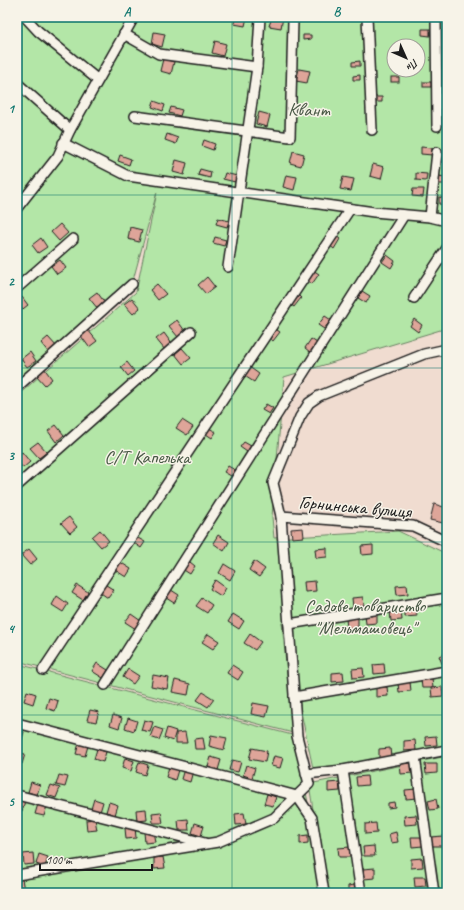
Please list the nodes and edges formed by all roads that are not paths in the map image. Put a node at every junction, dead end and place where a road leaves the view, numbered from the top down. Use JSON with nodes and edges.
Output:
{"nodes":[{"id":1,"x":25,"y":17,"type":"edge"},
{"id":2,"x":134,"y":17,"type":"edge"},
{"id":3,"x":260,"y":17,"type":"edge"},
{"id":4,"x":367,"y":17,"type":"edge"},
{"id":5,"x":436,"y":17,"type":"edge"},
{"id":6,"x":294,"y":21,"type":"dead end"},
{"id":7,"x":124,"y":34,"type":"junction"},
{"id":8,"x":257,"y":67,"type":"junction"},
{"id":9,"x":98,"y":80,"type":"junction"},
{"id":10,"x":17,"y":83,"type":"edge"},
{"id":11,"x":135,"y":116,"type":"dead end"},
{"id":12,"x":437,"y":126,"type":"dead end"},
{"id":13,"x":70,"y":130,"type":"junction"},
{"id":14,"x":372,"y":130,"type":"dead end"},
{"id":15,"x":248,"y":131,"type":"junction"},
{"id":16,"x":63,"y":143,"type":"junction"},
{"id":17,"x":437,"y":152,"type":"dead end"},
{"id":18,"x":239,"y":192,"type":"junction"},
{"id":19,"x":17,"y":208,"type":"edge"},
{"id":20,"x":350,"y":209,"type":"junction"},
{"id":21,"x":404,"y":215,"type":"junction"},
{"id":22,"x":430,"y":217,"type":"junction"},
{"id":23,"x":447,"y":221,"type":"edge"},
{"id":24,"x":73,"y":239,"type":"dead end"},
{"id":25,"x":447,"y":248,"type":"edge"},
{"id":26,"x":228,"y":267,"type":"dead end"},
{"id":27,"x":132,"y":284,"type":"dead end"},
{"id":28,"x":17,"y":288,"type":"edge"},
{"id":29,"x":414,"y":298,"type":"dead end"},
{"id":30,"x":191,"y":332,"type":"dead end"},
{"id":31,"x":447,"y":348,"type":"edge"},
{"id":32,"x":17,"y":387,"type":"edge"},
{"id":33,"x":17,"y":486,"type":"edge"},
{"id":34,"x":281,"y":516,"type":"junction"},
{"id":35,"x":447,"y":542,"type":"edge"},
{"id":36,"x":447,"y":598,"type":"edge"},
{"id":37,"x":289,"y":624,"type":"junction"},
{"id":38,"x":43,"y":670,"type":"dead end"},
{"id":39,"x":447,"y":671,"type":"edge"},
{"id":40,"x":105,"y":685,"type":"dead end"},
{"id":41,"x":294,"y":697,"type":"junction"},
{"id":42,"x":17,"y":723,"type":"edge"},
{"id":43,"x":447,"y":750,"type":"edge"},
{"id":44,"x":416,"y":756,"type":"junction"},
{"id":45,"x":343,"y":770,"type":"junction"},
{"id":46,"x":306,"y":774,"type":"junction"},
{"id":47,"x":17,"y":795,"type":"edge"},
{"id":48,"x":297,"y":796,"type":"junction"},
{"id":49,"x":208,"y":844,"type":"junction"},
{"id":50,"x":17,"y":875,"type":"edge"},
{"id":51,"x":324,"y":893,"type":"edge"},
{"id":52,"x":361,"y":893,"type":"edge"},
{"id":53,"x":434,"y":893,"type":"edge"}],
"edges":[{"from":1,"to":9,"type":"street"},
{"from":2,"to":7,"type":"street"},
{"from":3,"to":8,"type":"street"},
{"from":4,"to":14,"type":"street"},
{"from":5,"to":12,"type":"street"},
{"from":6,"to":15,"type":"street"},
{"from":7,"to":8,"type":"street"},
{"from":7,"to":9,"type":"street"},
{"from":8,"to":15,"type":"street"},
{"from":9,"to":13,"type":"street"},
{"from":10,"to":13,"type":"street"},
{"from":11,"to":15,"type":"street"},
{"from":13,"to":16,"type":"street"},
{"from":15,"to":18,"type":"street"},
{"from":16,"to":18,"type":"street"},
{"from":16,"to":19,"type":"street"},
{"from":17,"to":22,"type":"street"},
{"from":18,"to":20,"type":"street"},
{"from":18,"to":26,"type":"street"},
{"from":20,"to":21,"type":"street"},
{"from":20,"to":38,"type":"street"},
{"from":21,"to":22,"type":"street"},
{"from":21,"to":40,"type":"street"},
{"from":22,"to":23,"type":"street"},
{"from":24,"to":28,"type":"street"},
{"from":25,"to":29,"type":"street"},
{"from":27,"to":32,"type":"street"},
{"from":30,"to":33,"type":"street"},
{"from":31,"to":34,"type":"street"},
{"from":34,"to":35,"type":"street","name":"Горнинська вулиця"},
{"from":34,"to":37,"type":"street"},
{"from":36,"to":37,"type":"street"},
{"from":37,"to":41,"type":"street"},
{"from":39,"to":41,"type":"street"},
{"from":41,"to":46,"type":"street"},
{"from":42,"to":48,"type":"street"},
{"from":43,"to":44,"type":"street"},
{"from":44,"to":45,"type":"street"},
{"from":44,"to":53,"type":"street"},
{"from":45,"to":46,"type":"street"},
{"from":45,"to":52,"type":"street"},
{"from":46,"to":48,"type":"street"},
{"from":47,"to":49,"type":"street"},
{"from":48,"to":49,"type":"street"},
{"from":48,"to":51,"type":"street"},
{"from":49,"to":50,"type":"street"}]}
